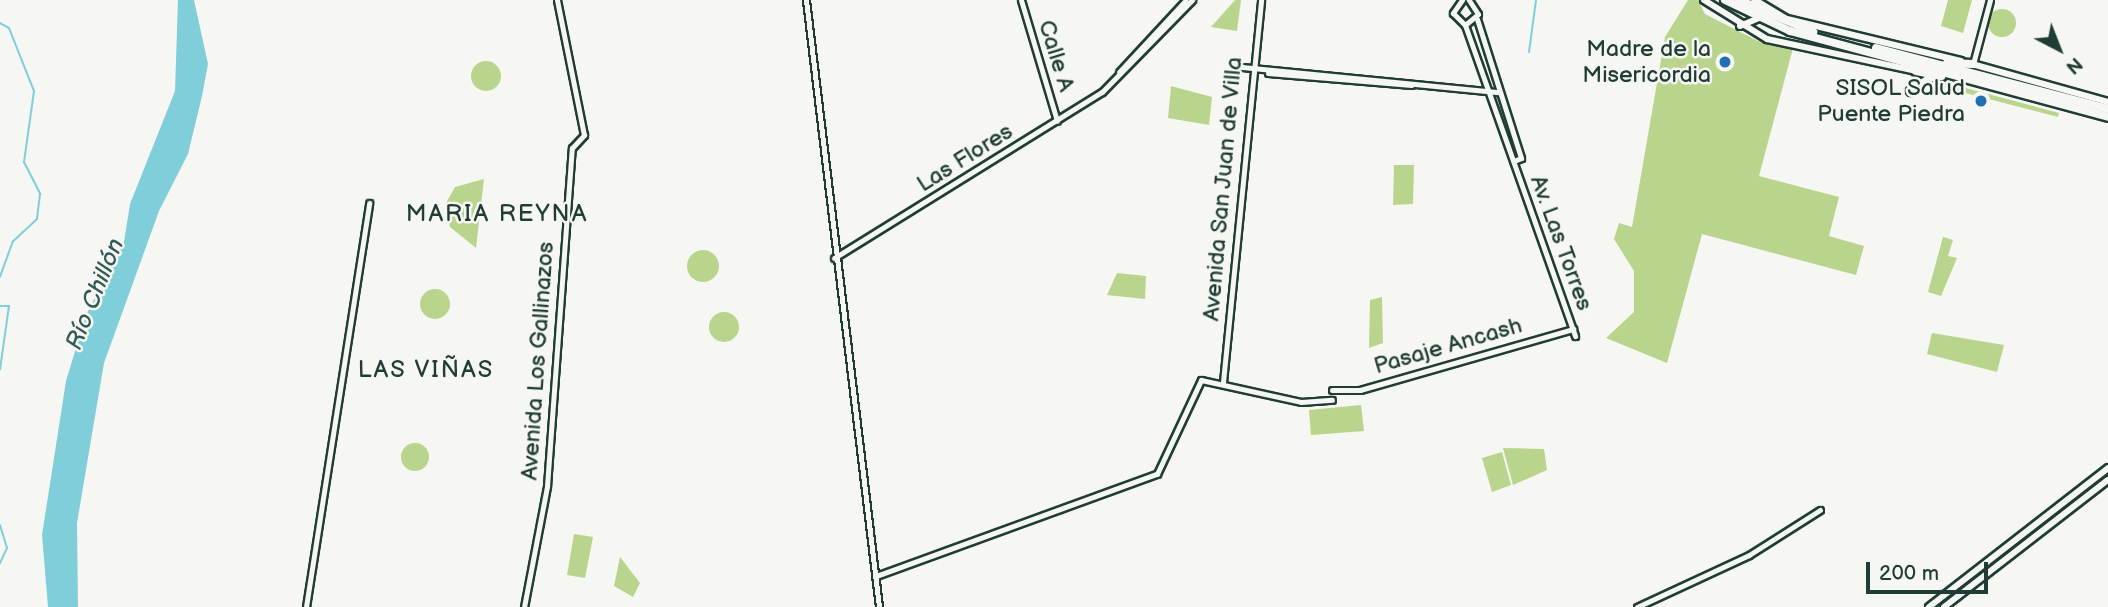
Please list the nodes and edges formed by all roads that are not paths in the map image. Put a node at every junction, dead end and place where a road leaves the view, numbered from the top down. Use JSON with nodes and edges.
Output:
{"nodes":[{"id":1,"x":557,"y":0,"type":"edge"},
{"id":2,"x":806,"y":0,"type":"edge"},
{"id":3,"x":1021,"y":0,"type":"edge"},
{"id":4,"x":1186,"y":0,"type":"edge"},
{"id":5,"x":1192,"y":0,"type":"edge"},
{"id":6,"x":1260,"y":0,"type":"edge"},
{"id":7,"x":1461,"y":0,"type":"edge"},
{"id":8,"x":1469,"y":0,"type":"edge"},
{"id":9,"x":1704,"y":0,"type":"edge"},
{"id":10,"x":1725,"y":0,"type":"edge"},
{"id":11,"x":1739,"y":0,"type":"edge"},
{"id":12,"x":1990,"y":0,"type":"edge"},
{"id":13,"x":1756,"y":1,"type":"edge"},
{"id":14,"x":1449,"y":2,"type":"dead end"},
{"id":15,"x":1453,"y":9,"type":"junction"},
{"id":16,"x":1761,"y":16,"type":"junction"},
{"id":17,"x":1783,"y":18,"type":"junction"},
{"id":18,"x":1477,"y":19,"type":"junction"},
{"id":19,"x":1465,"y":25,"type":"junction"},
{"id":20,"x":1738,"y":26,"type":"junction"},
{"id":21,"x":1794,"y":26,"type":"junction"},
{"id":22,"x":1937,"y":64,"type":"junction"},
{"id":23,"x":1973,"y":64,"type":"junction"},
{"id":24,"x":1249,"y":69,"type":"junction"},
{"id":25,"x":1916,"y":71,"type":"joint"},
{"id":26,"x":1940,"y":76,"type":"junction"},
{"id":27,"x":1111,"y":82,"type":"junction"},
{"id":28,"x":1990,"y":84,"type":"junction"},
{"id":29,"x":1490,"y":90,"type":"junction"},
{"id":30,"x":1911,"y":91,"type":"dead end"},
{"id":31,"x":1499,"y":92,"type":"junction"},
{"id":32,"x":2108,"y":102,"type":"edge"},
{"id":33,"x":2108,"y":109,"type":"edge"},
{"id":34,"x":2108,"y":117,"type":"edge"},
{"id":35,"x":1057,"y":121,"type":"junction"},
{"id":36,"x":1514,"y":161,"type":"junction"},
{"id":37,"x":369,"y":203,"type":"dead end"},
{"id":38,"x":834,"y":258,"type":"junction"},
{"id":39,"x":1573,"y":329,"type":"junction"},
{"id":40,"x":1575,"y":336,"type":"dead end"},
{"id":41,"x":1222,"y":382,"type":"junction"},
{"id":42,"x":1332,"y":390,"type":"dead end"},
{"id":43,"x":1332,"y":400,"type":"dead end"},
{"id":44,"x":2108,"y":468,"type":"edge"},
{"id":45,"x":2108,"y":480,"type":"edge"},
{"id":46,"x":1820,"y":510,"type":"dead end"},
{"id":47,"x":876,"y":576,"type":"junction"},
{"id":48,"x":306,"y":607,"type":"edge"},
{"id":49,"x":524,"y":607,"type":"edge"},
{"id":50,"x":879,"y":607,"type":"edge"},
{"id":51,"x":1637,"y":607,"type":"edge"},
{"id":52,"x":1929,"y":607,"type":"edge"},
{"id":53,"x":1944,"y":607,"type":"edge"}],
"edges":[{"from":1,"to":49,"type":"street","name":"Avenida Los Gallinazos"},
{"from":2,"to":38,"type":"street"},
{"from":3,"to":35,"type":"street","name":"Calle A"},
{"from":4,"to":27,"type":"street","name":"Las Flores"},
{"from":5,"to":27,"type":"street","name":"Las Flores"},
{"from":6,"to":24,"type":"street","name":"Avenida San Juan de Villa"},
{"from":7,"to":15,"type":"street"},
{"from":8,"to":18,"type":"street","name":"Av. Las Torres"},
{"from":9,"to":20,"type":"main road"},
{"from":10,"to":16,"type":"highway"},
{"from":11,"to":16,"type":"highway"},
{"from":12,"to":23,"type":"street"},
{"from":13,"to":16,"type":"main road"},
{"from":13,"to":17,"type":"highway"},
{"from":14,"to":15,"type":"street","name":"Av. Las Torres"},
{"from":15,"to":19,"type":"street","name":"Av. Las Torres"},
{"from":16,"to":20,"type":"main road"},
{"from":16,"to":21,"type":"highway"},
{"from":16,"to":28,"type":"highway"},
{"from":17,"to":21,"type":"highway"},
{"from":17,"to":23,"type":"main road"},
{"from":18,"to":19,"type":"street"},
{"from":18,"to":31,"type":"street","name":"Av. Las Torres"},
{"from":19,"to":29,"type":"street","name":"Av. Las Torres"},
{"from":20,"to":25,"type":"main road"},
{"from":21,"to":22,"type":"highway"},
{"from":22,"to":23,"type":"highway"},
{"from":22,"to":33,"type":"highway"},
{"from":23,"to":32,"type":"main road"},
{"from":24,"to":29,"type":"street"},
{"from":24,"to":41,"type":"street","name":"Avenida San Juan de Villa"},
{"from":25,"to":26,"type":"highway"},
{"from":26,"to":28,"type":"highway"},
{"from":26,"to":30,"type":"highway"},
{"from":27,"to":35,"type":"street","name":"Las Flores"},
{"from":28,"to":34,"type":"highway"},
{"from":29,"to":31,"type":"street"},
{"from":29,"to":36,"type":"street","name":"Av. Las Torres"},
{"from":31,"to":36,"type":"street","name":"Av. Las Torres"},
{"from":35,"to":38,"type":"street","name":"Las Flores"},
{"from":36,"to":39,"type":"street","name":"Av. Las Torres"},
{"from":37,"to":48,"type":"street"},
{"from":38,"to":47,"type":"street"},
{"from":39,"to":40,"type":"street","name":"Av. Las Torres"},
{"from":39,"to":42,"type":"street","name":"Pasaje Ancash"},
{"from":41,"to":43,"type":"street"},
{"from":41,"to":47,"type":"street"},
{"from":44,"to":52,"type":"main road"},
{"from":45,"to":53,"type":"main road"},
{"from":46,"to":51,"type":"street"},
{"from":47,"to":50,"type":"street"}]}
